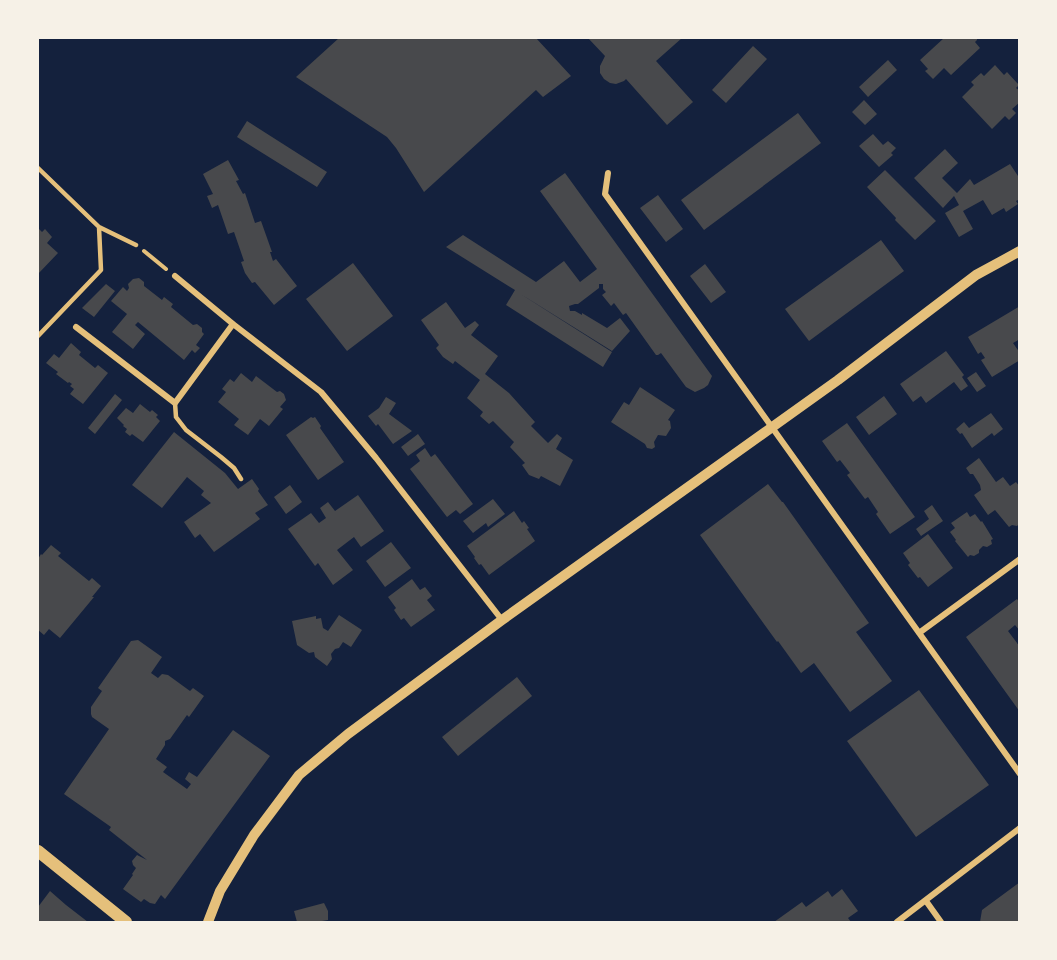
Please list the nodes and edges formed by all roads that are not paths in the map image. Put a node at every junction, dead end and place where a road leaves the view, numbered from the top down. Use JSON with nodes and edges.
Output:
{"nodes":[{"id":1,"x":38,"y":168,"type":"edge"},
{"id":2,"x":608,"y":173,"type":"dead end"},
{"id":3,"x":99,"y":227,"type":"junction"},
{"id":4,"x":136,"y":245,"type":"road end"},
{"id":5,"x":1020,"y":251,"type":"edge"},
{"id":6,"x":175,"y":276,"type":"road end"},
{"id":7,"x":233,"y":324,"type":"junction"},
{"id":8,"x":76,"y":327,"type":"dead end"},
{"id":9,"x":38,"y":336,"type":"edge"},
{"id":10,"x":176,"y":403,"type":"junction"},
{"id":11,"x":772,"y":428,"type":"junction"},
{"id":12,"x":241,"y":479,"type":"dead end"},
{"id":13,"x":1020,"y":559,"type":"edge"},
{"id":14,"x":502,"y":620,"type":"junction"},
{"id":15,"x":919,"y":633,"type":"junction"},
{"id":16,"x":1020,"y":774,"type":"edge"},
{"id":17,"x":1020,"y":828,"type":"edge"},
{"id":18,"x":38,"y":851,"type":"edge"},
{"id":19,"x":926,"y":902,"type":"junction"},
{"id":20,"x":126,"y":922,"type":"edge"},
{"id":21,"x":208,"y":922,"type":"edge"},
{"id":22,"x":897,"y":922,"type":"edge"},
{"id":23,"x":941,"y":922,"type":"edge"}],
"edges":[{"from":1,"to":3,"type":"lane"},
{"from":2,"to":11,"type":"street"},
{"from":3,"to":4,"type":"lane"},
{"from":3,"to":9,"type":"lane"},
{"from":5,"to":11,"type":"street"},
{"from":6,"to":7,"type":"street"},
{"from":7,"to":10,"type":"street"},
{"from":7,"to":14,"type":"street"},
{"from":8,"to":10,"type":"street"},
{"from":10,"to":12,"type":"lane"},
{"from":11,"to":14,"type":"street"},
{"from":11,"to":15,"type":"street"},
{"from":13,"to":15,"type":"street"},
{"from":14,"to":21,"type":"street"},
{"from":15,"to":16,"type":"street"},
{"from":17,"to":19,"type":"street"},
{"from":18,"to":20,"type":"main road"},
{"from":19,"to":22,"type":"street"},
{"from":19,"to":23,"type":"street"}]}
